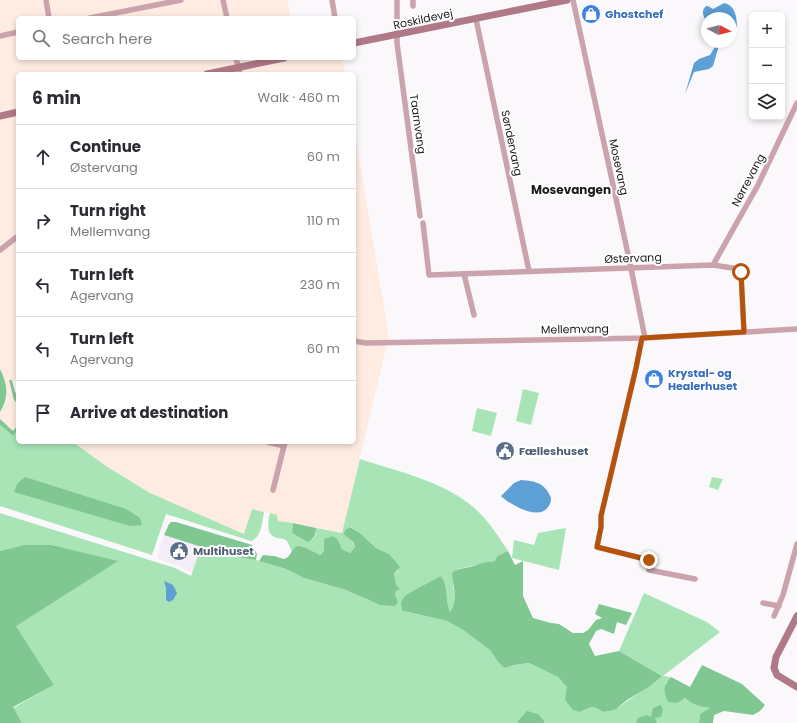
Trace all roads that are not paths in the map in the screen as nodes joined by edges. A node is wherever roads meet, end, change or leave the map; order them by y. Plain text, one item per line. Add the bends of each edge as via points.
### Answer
1 (46, 0) edge
2 (181, 0) edge
3 (223, 0) edge
4 (332, 0) edge
5 (397, 0) edge
6 (567, 0) edge
7 (573, 0) edge
8 (49, 16) edge
9 (100, 16) edge
10 (227, 16) edge
11 (335, 16) edge
12 (476, 19) junction
13 (16, 32) edge
14 (397, 35) junction
15 (0, 36) edge
16 (356, 44) edge
17 (236, 60) edge
18 (277, 60) edge
19 (239, 71) edge
20 (228, 72) edge
21 (797, 103) edge
22 (16, 112) edge
23 (0, 116) edge
24 (420, 216) dead end
25 (423, 223) dead end
26 (16, 238) edge
27 (0, 250) edge
28 (712, 265) junction
29 (631, 268) junction
30 (529, 271) junction
31 (464, 274) junction
32 (474, 314) dead end
33 (797, 330) edge
34 (744, 332) junction
35 (643, 338) junction
36 (356, 341) edge
37 (285, 444) edge
38 (273, 490) dead end
39 (797, 544) edge
40 (695, 579) dead end
41 (763, 603) dead end
42 (779, 606) junction
43 (774, 616) dead end
44 (797, 616) edge
45 (797, 687) edge

1 - 8 street
2 - 9 street
3 - 10 street
4 - 11 street
5 - 14 street, Taarnvang
6 - 12 street, Roskildevej
7 - 29 street, Mosevang
12 - 14 street, Roskildevej
12 - 30 street, Søndervang
13 - 15 street
14 - 16 street, Roskildevej
14 - 24 street, Taarnvang
17 - 19 street
18 - 19 street
19 - 20 street
21 - 28 street, Nørrevang via 758,185
22 - 23 street
25 - 31 street, Østervang via 429,275
26 - 27 street
28 - 29 street, Østervang
28 - 34 street, Østervang via 740,270
29 - 30 street, Østervang
29 - 35 street, Mosevang
30 - 31 street, Østervang
31 - 32 street
33 - 34 street, Mellemvang
34 - 35 street, Mellemvang
35 - 36 street, Mellemvang
35 - 40 street via 601,516 597,547 649,560 649,570
37 - 38 street
39 - 42 street
41 - 42 street
42 - 43 street
44 - 45 street via 775,660 774,668 777,674

